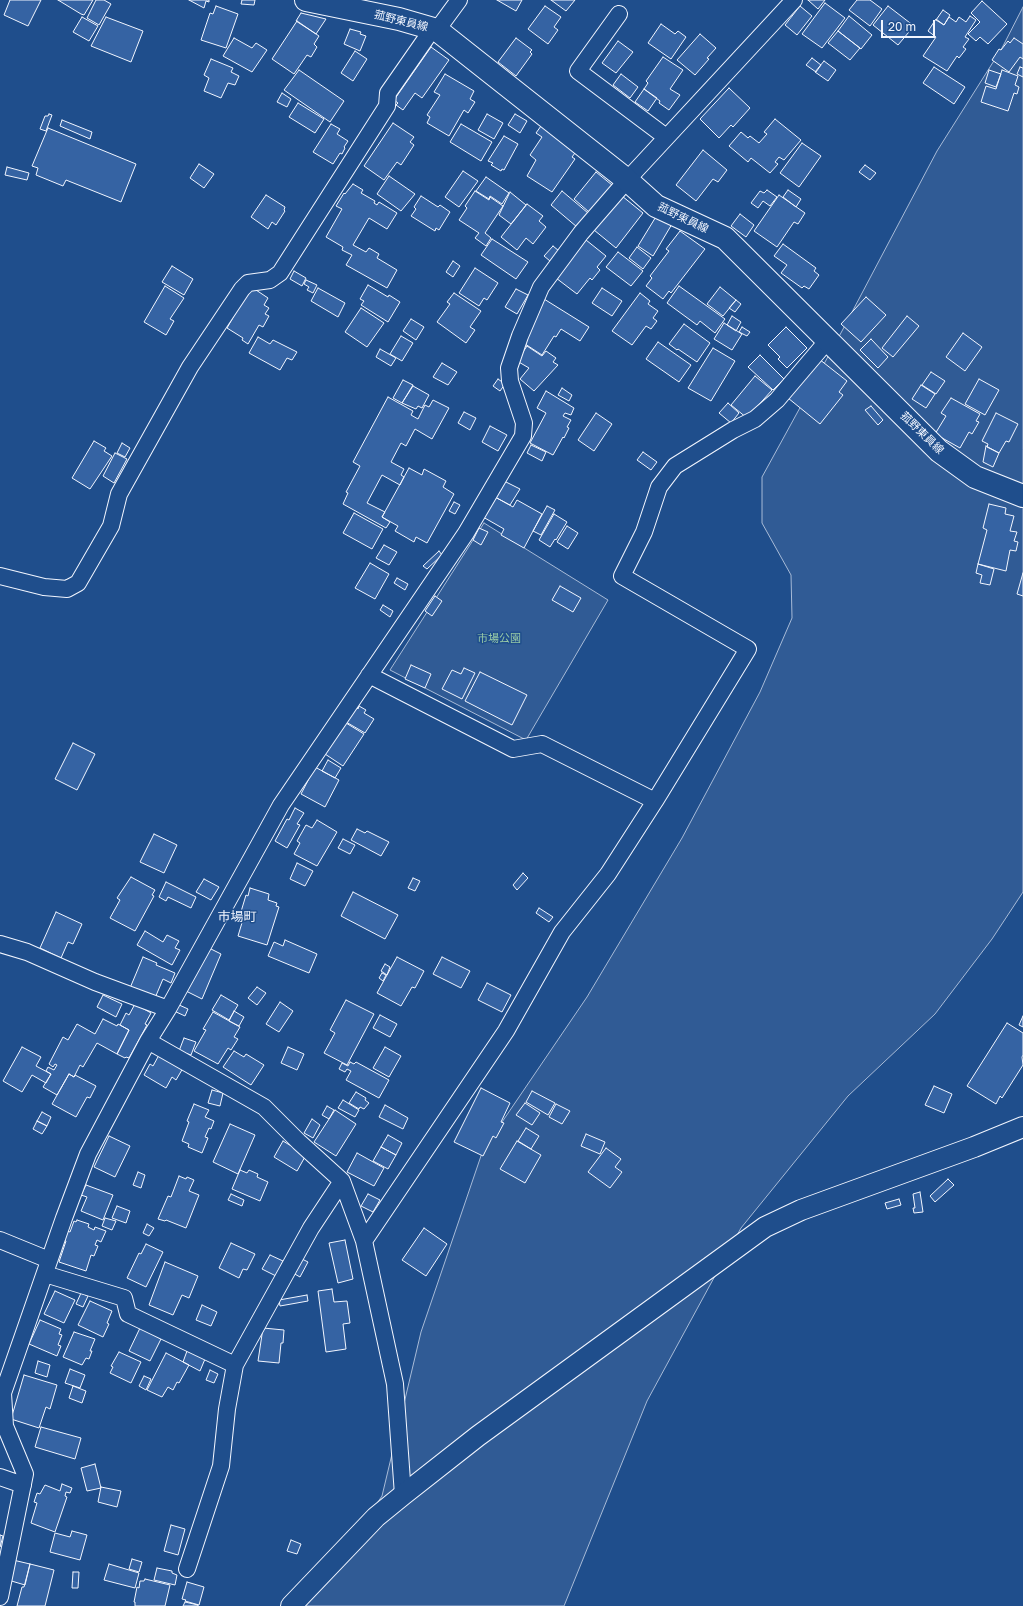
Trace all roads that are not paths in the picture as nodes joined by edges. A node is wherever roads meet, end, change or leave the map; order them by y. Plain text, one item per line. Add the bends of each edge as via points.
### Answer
1 (306, 0) edge
2 (459, 0) edge
3 (794, 0) edge
4 (619, 14) dead end
5 (433, 29) junction
6 (666, 137) junction
7 (627, 180) junction
8 (828, 340) junction
9 (1023, 496) edge
10 (0, 576) edge
11 (369, 675) junction
12 (655, 801) junction
13 (0, 944) edge
14 (168, 1009) junction
15 (148, 1042) junction
16 (1023, 1127) edge
17 (342, 1180) junction
18 (0, 1240) edge
19 (364, 1241) junction
20 (48, 1267) junction
21 (235, 1365) junction
22 (2, 1432) edge
23 (0, 1477) edge
24 (23, 1485) junction
25 (403, 1495) junction
26 (188, 1569) dead end
27 (0, 1597) edge
28 (291, 1606) edge

1 - 5 main road, 菰野東員線 via 400,19
2 - 5 street
3 - 6 street
4 - 6 street via 578,71
5 - 7 main road, 菰野東員線
5 - 10 street via 388,93 387,106 280,273 270,280 248,283 242,289 190,367 119,494 111,526 78,583 68,589 44,587
6 - 7 street
7 - 8 main road, 菰野東員線 via 656,206 725,238
7 - 11 street via 581,234 541,287 509,368 510,381 524,423 523,436 466,533
8 - 9 main road, 菰野東員線 via 939,451 975,477
8 - 12 street via 777,400 755,419 676,466 659,487 644,532 622,576 748,649
11 - 12 street via 514,749 542,744
11 - 14 street via 281,805
12 - 19 street via 608,874 562,932 501,1038
13 - 14 street via 27,952 95,982
14 - 15 street
15 - 17 street via 264,1107
15 - 20 street via 88,1154
16 - 25 street via 801,1210 766,1227 478,1436
17 - 19 street
17 - 21 street
18 - 20 street
19 - 25 street via 395,1384
20 - 21 street via 124,1298 128,1314
20 - 22 street via 3,1393
21 - 26 street via 221,1466
22 - 24 street via 25,1474
23 - 24 street
24 - 27 street
25 - 28 street via 376,1517

